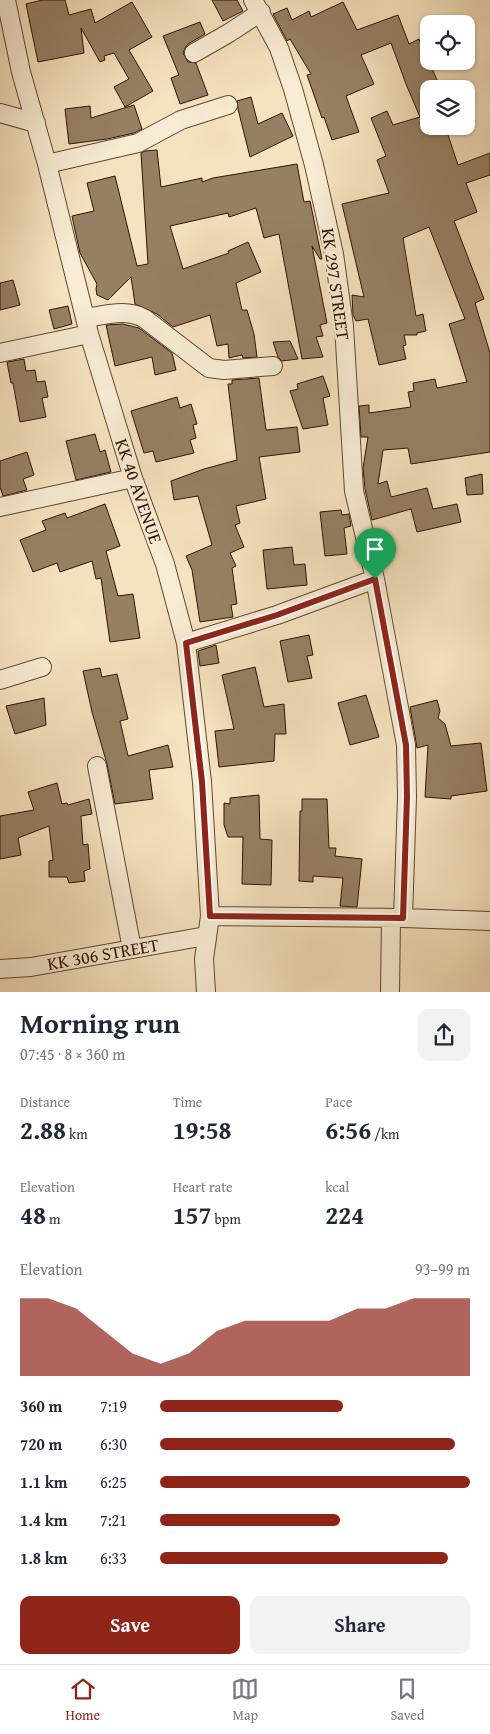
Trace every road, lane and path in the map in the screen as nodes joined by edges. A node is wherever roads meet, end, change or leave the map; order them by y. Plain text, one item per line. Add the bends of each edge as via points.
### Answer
1 (6, 0) edge
2 (257, 6) edge
3 (194, 53) dead end
4 (228, 105) dead end
5 (0, 112) edge
6 (36, 123) junction
7 (47, 164) junction
8 (87, 326) junction
9 (0, 353) edge
10 (273, 366) dead end
11 (133, 478) junction
12 (0, 507) edge
13 (375, 579) junction
14 (186, 643) junction
15 (42, 667) dead end
16 (0, 680) edge
17 (97, 766) dead end
18 (210, 916) junction
19 (397, 918) junction
20 (490, 921) edge
21 (206, 936) junction
22 (132, 949) junction
23 (0, 969) edge
24 (206, 992) edge
25 (390, 992) edge

1 - 6 street, KK 40 AVENUE
2 - 3 street via 229,33
2 - 13 street, KK 297 STREET via 279,48 293,89 334,254 344,326 354,491
4 - 7 street via 181,120 138,143
5 - 6 street
6 - 7 street, KK 40 AVENUE
7 - 8 street, KK 40 AVENUE
8 - 9 street
8 - 10 street via 124,312 136,314 209,368
8 - 11 street, KK 40 AVENUE
11 - 12 street
11 - 14 street, KK 40 AVENUE via 165,564
13 - 14 street via 277,615
13 - 19 street, KK 297 STREET via 406,745 407,797
14 - 18 street, KK 40 AVENUE via 202,782
15 - 16 street
17 - 22 street
18 - 19 street
18 - 21 street, KK 40 AVENUE
19 - 20 street
19 - 25 street, KK 297 STREET
21 - 22 street, KK 306 STREET
21 - 24 street, KK 40 AVENUE
22 - 23 street, KK 306 STREET via 32,967

